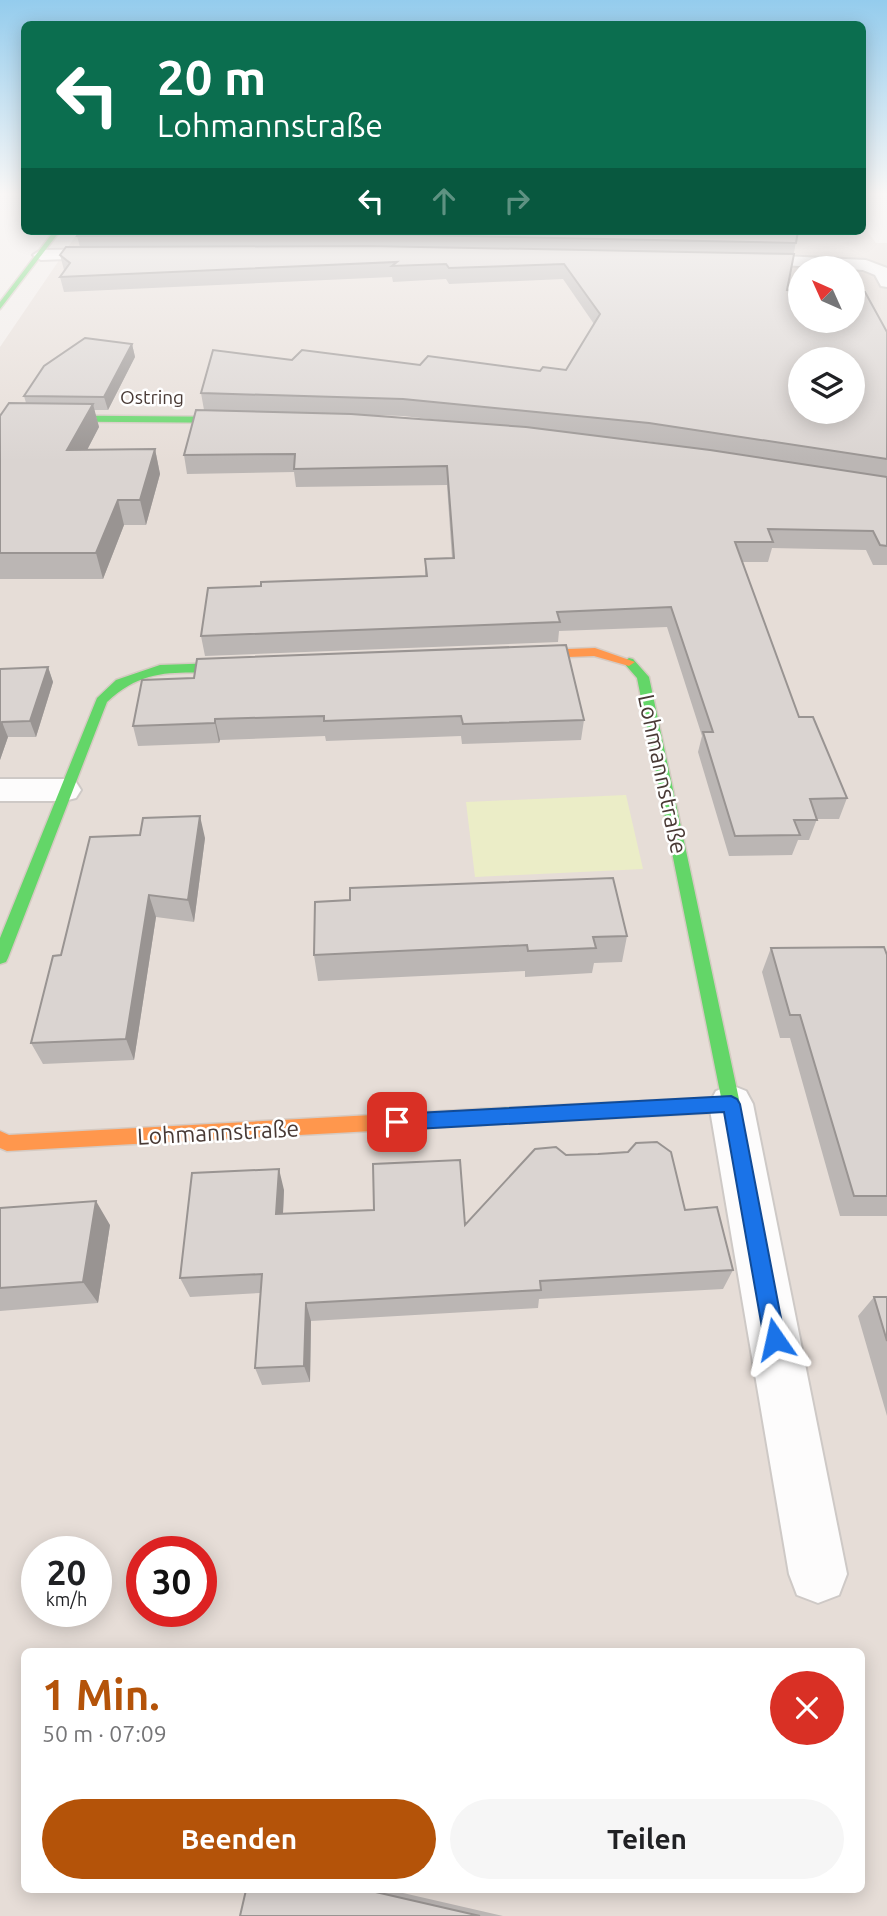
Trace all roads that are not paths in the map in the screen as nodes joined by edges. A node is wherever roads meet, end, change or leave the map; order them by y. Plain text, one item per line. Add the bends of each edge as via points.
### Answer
1 (18, 283) edge
2 (0, 307) edge
3 (0, 418) edge
4 (257, 420) edge
5 (500, 656) edge
6 (269, 665) edge
7 (0, 790) edge
8 (64, 790) junction
9 (0, 958) edge
10 (731, 1104) junction
11 (0, 1139) edge
12 (818, 1574) dead end

1 - 2 street
3 - 4 street, Ostring
5 - 10 street, Lohmannstraße via 595,652 626,659 643,677
6 - 8 street via 160,669 120,682 101,701
7 - 8 street
8 - 9 street
10 - 11 street, Lohmannstraße via 7,1143
10 - 12 street, Lohmannstraße

